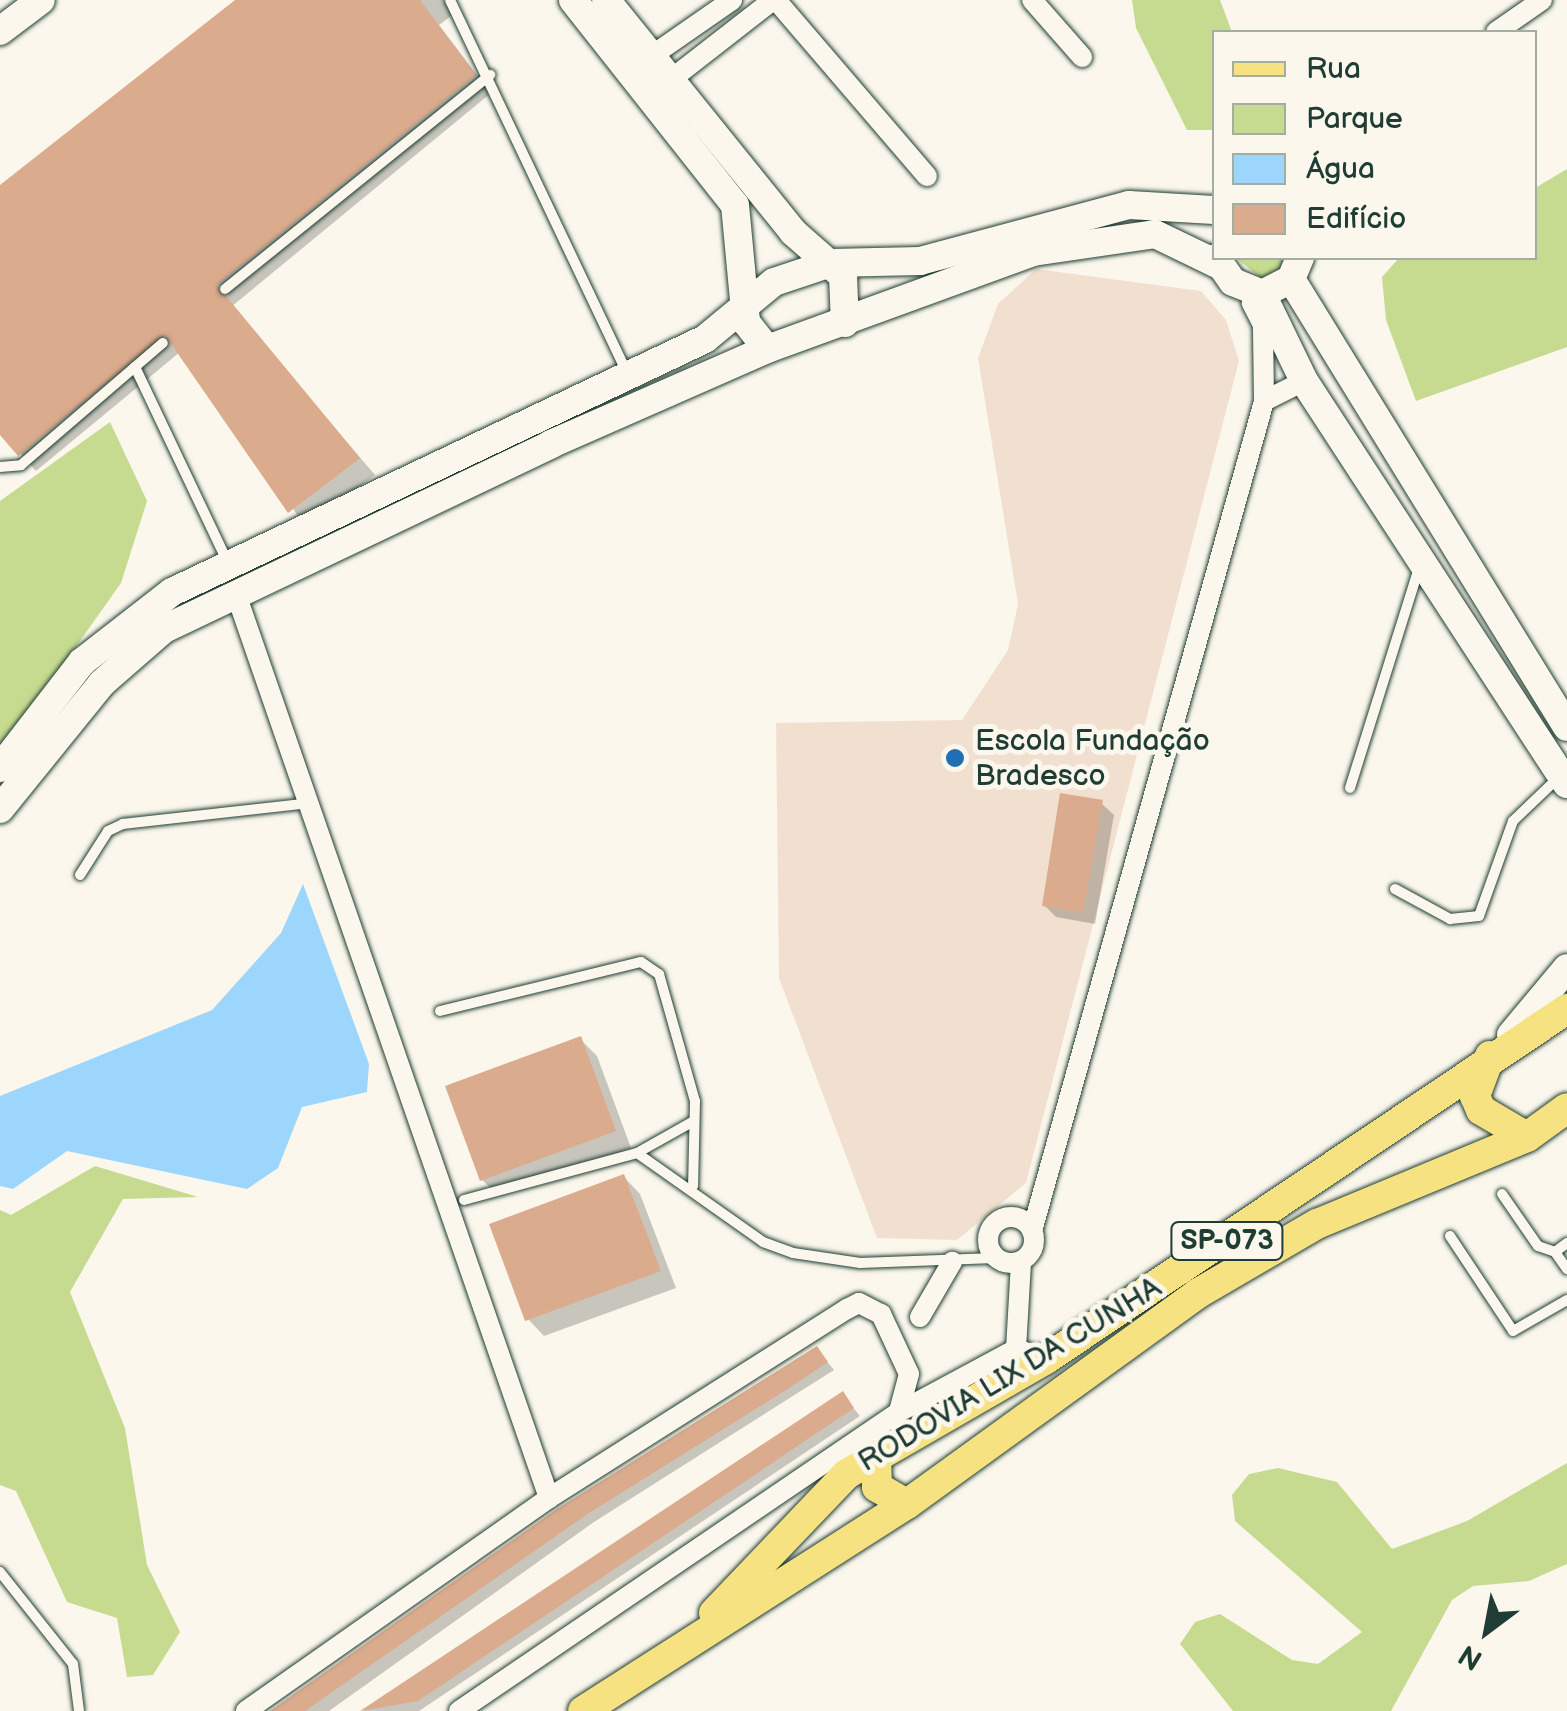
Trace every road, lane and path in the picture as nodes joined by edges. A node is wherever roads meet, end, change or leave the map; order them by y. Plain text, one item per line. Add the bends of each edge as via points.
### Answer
1 (41, 0) edge
2 (450, 0) edge
3 (573, 0) edge
4 (606, 0) edge
5 (732, 0) edge
6 (774, 0) edge
7 (1032, 0) edge
8 (1542, 0) edge
9 (1499, 30) edge
10 (0, 32) edge
11 (650, 57) junction
12 (1082, 57) dead end
13 (490, 76) junction
14 (669, 81) junction
15 (927, 176) dead end
16 (1212, 210) edge
17 (1212, 258) edge
18 (1218, 261) edge
19 (831, 263) junction
20 (1295, 268) edge
21 (225, 289) dead end
22 (1252, 292) junction
23 (744, 308) junction
24 (845, 323) junction
25 (163, 343) dead end
26 (766, 349) junction
27 (136, 367) junction
28 (629, 376) junction
29 (1304, 381) junction
30 (1264, 401) junction
31 (0, 467) edge
32 (1422, 559) junction
33 (228, 561) junction
34 (236, 594) junction
35 (1567, 726) edge
36 (0, 768) edge
37 (1565, 779) edge
38 (1350, 788) dead end
39 (316, 803) junction
40 (0, 810) edge
41 (80, 875) dead end
42 (1395, 888) dead end
43 (1567, 968) edge
44 (1567, 1009) edge
45 (440, 1011) dead end
46 (1492, 1053) junction
47 (1567, 1108) edge
48 (694, 1122) junction
49 (1527, 1137) junction
50 (637, 1153) junction
51 (693, 1186) junction
52 (1502, 1194) dead end
53 (464, 1200) dead end
54 (1032, 1231) junction
55 (1450, 1236) dead end
56 (1567, 1244) edge
57 (1555, 1252) junction
58 (995, 1258) junction
59 (1021, 1261) junction
60 (952, 1262) junction
61 (1567, 1269) edge
62 (1567, 1300) edge
63 (920, 1318) dead end
64 (1016, 1349) junction
65 (1046, 1359) junction
66 (977, 1371) junction
67 (967, 1404) junction
68 (899, 1412) junction
69 (876, 1457) junction
70 (549, 1498) junction
71 (907, 1504) junction
72 (0, 1572) edge
73 (684, 1644) junction
74 (79, 1711) edge
75 (246, 1711) edge
76 (458, 1711) edge
77 (583, 1711) edge

1 - 10 main road
2 - 13 lane
3 - 23 main road via 734,205
4 - 11 main road
5 - 11 street
6 - 14 street
6 - 15 street
7 - 12 street
8 - 9 street
11 - 14 main road
13 - 21 lane
13 - 28 lane
14 - 19 main road via 793,232
16 - 19 main road via 1128,205 920,260
17 - 24 main road via 1155,234 1076,243 996,263
18 - 22 main road
19 - 23 main road via 774,282
19 - 24 main road via 850,293
20 - 22 main road
20 - 35 main road
22 - 29 main road
22 - 30 street via 1263,324
23 - 26 main road
23 - 28 main road
24 - 26 main road
25 - 27 lane
26 - 34 main road
27 - 31 lane via 21,465
27 - 33 lane
28 - 33 main road
29 - 30 street
29 - 32 main road
30 - 54 street
32 - 37 main road
32 - 38 lane
33 - 36 main road via 110,634
34 - 39 street
34 - 40 main road via 132,654
37 - 42 lane via 1513,822 1479,916 1450,919
39 - 41 lane via 123,824 108,831
39 - 70 street
43 - 46 main road
44 - 46 main road, RODOVIA LIX DA CUNHA / SP-073
45 - 48 lane via 642,962 659,974
46 - 49 main road via 1475,1096 1481,1110
46 - 65 main road, RODOVIA LIX DA CUNHA / SP-073 via 1305,1190
47 - 49 main road, RODOVIA LIX DA CUNHA / SP-073
48 - 50 lane
48 - 51 lane
49 - 71 main road, RODOVIA LIX DA CUNHA / SP-073 via 1290,1238
50 - 51 lane
50 - 53 lane
51 - 60 lane via 763,1242 793,1252
52 - 57 lane via 1538,1246
54 - 58 street via 1022,1219 996,1221 987,1242
54 - 59 street
55 - 62 lane via 1513,1331
56 - 57 lane
57 - 61 lane
58 - 59 street
58 - 60 lane
59 - 64 street
60 - 63 street
64 - 65 street
64 - 66 street
65 - 67 main road, RODOVIA LIX DA CUNHA / SP-073
66 - 67 street
66 - 68 street
67 - 69 main road, RODOVIA LIX DA CUNHA / SP-073
68 - 70 street via 907,1366 881,1314 860,1303
68 - 76 street
69 - 71 main road via 877,1487
69 - 73 main road, RODOVIA LIX DA CUNHA / SP-073 via 847,1474
70 - 75 street
71 - 73 main road, RODOVIA LIX DA CUNHA / SP-073
72 - 74 lane via 73,1664
73 - 77 main road, RODOVIA LIX DA CUNHA / SP-073

